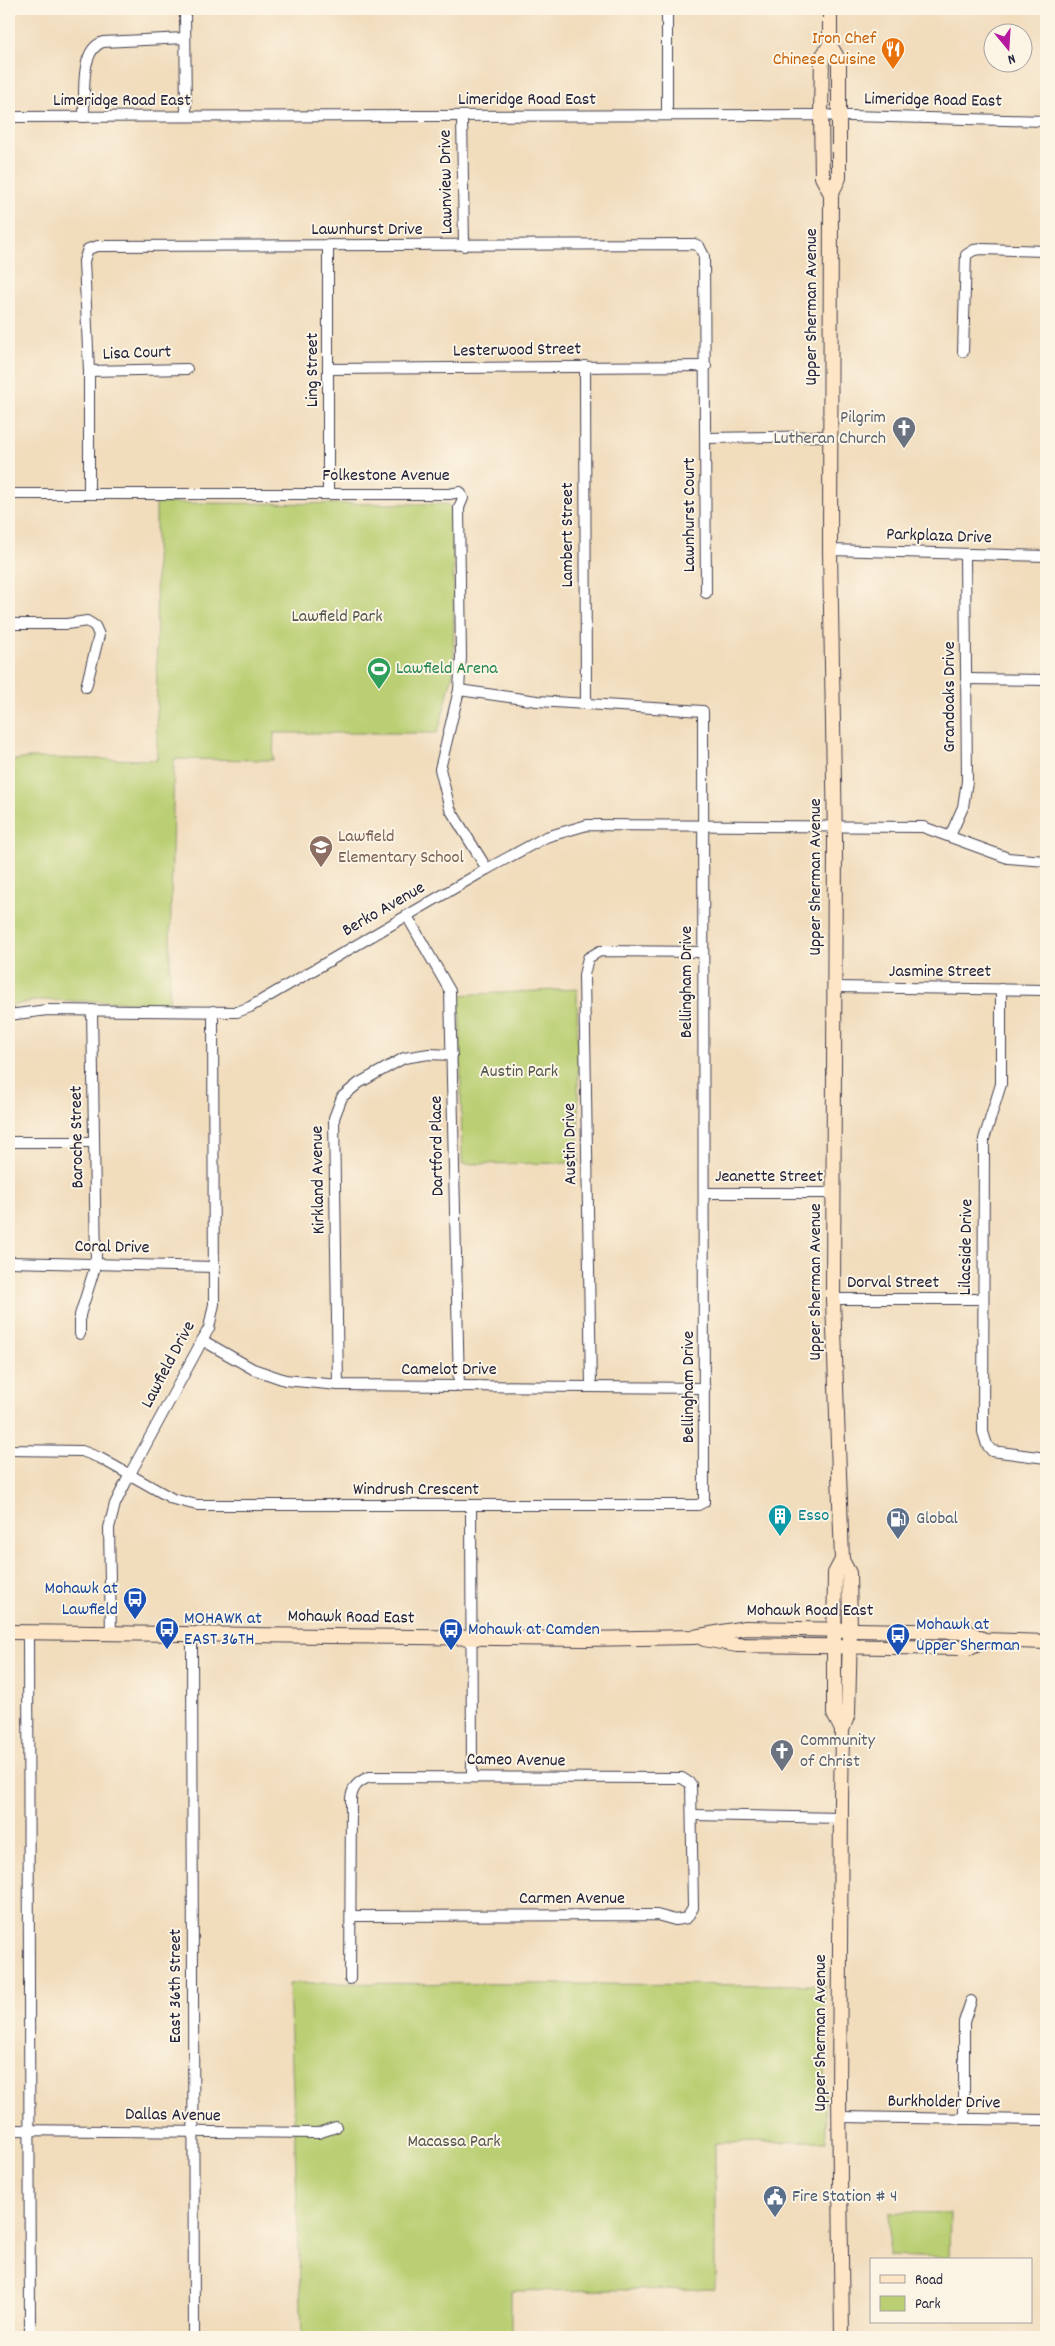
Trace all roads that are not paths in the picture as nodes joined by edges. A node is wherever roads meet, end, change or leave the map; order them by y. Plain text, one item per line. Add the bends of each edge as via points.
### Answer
1 (185, 9) edge
2 (667, 9) edge
3 (830, 9) edge
4 (185, 38) junction
5 (830, 45) junction
6 (667, 115) junction
7 (821, 115) junction
8 (839, 115) junction
9 (186, 116) junction
10 (9, 117) edge
11 (84, 117) junction
12 (462, 117) junction
13 (1046, 121) edge
14 (831, 194) junction
15 (328, 246) junction
16 (464, 246) junction
17 (1046, 250) edge
18 (963, 352) dead end
19 (585, 366) junction
20 (706, 366) junction
21 (187, 369) dead end
22 (330, 369) junction
23 (89, 371) junction
24 (831, 436) junction
25 (706, 438) junction
26 (328, 493) junction
27 (9, 494) edge
28 (90, 494) junction
29 (830, 550) junction
30 (965, 554) junction
31 (1046, 556) edge
32 (706, 593) dead end
33 (9, 624) edge
34 (966, 679) junction
35 (1046, 680) edge
36 (86, 687) dead end
37 (458, 690) junction
38 (586, 704) junction
39 (702, 824) junction
40 (835, 827) junction
41 (950, 836) junction
42 (1046, 861) edge
43 (487, 869) junction
44 (407, 916) junction
45 (703, 952) junction
46 (834, 987) junction
47 (1000, 989) junction
48 (1046, 990) edge
49 (92, 1010) junction
50 (213, 1011) junction
51 (9, 1015) edge
52 (452, 1055) junction
53 (9, 1142) edge
54 (94, 1142) junction
55 (704, 1193) junction
56 (834, 1193) junction
57 (9, 1262) edge
58 (96, 1264) junction
59 (215, 1266) junction
60 (833, 1299) junction
61 (982, 1299) junction
62 (80, 1334) dead end
63 (202, 1340) junction
64 (338, 1386) junction
65 (591, 1386) junction
66 (459, 1387) junction
67 (705, 1388) junction
68 (9, 1450) edge
69 (1046, 1458) edge
70 (130, 1474) junction
71 (706, 1498) joint
72 (471, 1506) junction
73 (842, 1560) junction
74 (834, 1629) junction
75 (850, 1630) junction
76 (9, 1632) edge
77 (28, 1632) junction
78 (111, 1634) junction
79 (192, 1635) junction
80 (694, 1637) junction
81 (472, 1638) junction
82 (984, 1640) junction
83 (1046, 1642) edge
84 (834, 1646) junction
85 (849, 1647) junction
86 (842, 1730) junction
87 (472, 1777) junction
88 (692, 1815) junction
89 (841, 1818) junction
90 (351, 1916) junction
91 (350, 1979) dead end
92 (971, 2001) dead end
93 (840, 2118) junction
94 (964, 2119) junction
95 (1046, 2120) edge
96 (336, 2127) dead end
97 (9, 2130) edge
98 (29, 2131) junction
99 (192, 2133) junction
100 (30, 2337) edge
101 (194, 2337) edge
102 (842, 2337) edge

1 - 4 street
2 - 6 street
3 - 5 main road, Upper Sherman Avenue
4 - 9 street
4 - 11 street via 103,42 94,47 86,61
5 - 7 main road, Upper Sherman Avenue via 822,57
5 - 8 main road, Upper Sherman Avenue via 839,61
6 - 7 street, Limeridge Road East
6 - 12 street, Limeridge Road East
7 - 8 street, Limeridge Road East
7 - 14 main road, Upper Sherman Avenue via 822,177
8 - 13 street, Limeridge Road East
8 - 14 main road, Upper Sherman Avenue via 839,178
9 - 11 street, Limeridge Road East
9 - 12 street, Limeridge Road East
10 - 11 street, Limeridge Road East
12 - 16 street, Lawnview Drive
14 - 24 main road, Upper Sherman Avenue
15 - 16 street, Lawnhurst Drive
15 - 22 street, Ling Street
15 - 23 street, Lawnhurst Drive via 98,246 88,249 84,261
16 - 20 street, Lawnhurst Drive via 699,246 704,256
17 - 18 street via 982,249 966,255
19 - 20 street, Lesterwood Street
19 - 22 street, Lesterwood Street
19 - 38 street, Lambert Street
20 - 25 street, Lawnhurst Drive
21 - 23 street, Lisa Court
22 - 26 street, Ling Street
23 - 28 street, Lawnhurst Drive
24 - 25 street
24 - 29 main road, Upper Sherman Avenue
25 - 32 street, Lawnhurst Court
26 - 28 street, Folkestone Avenue
26 - 37 street, Folkestone Avenue via 460,492 463,498 459,508 461,657
27 - 28 street, Folkestone Avenue
29 - 30 street, Parkplaza Drive
29 - 40 main road, Upper Sherman Avenue
30 - 31 street, Parkplaza Drive
30 - 34 street, Grandoaks Drive
33 - 36 street via 87,621 95,626 99,635
34 - 35 street
34 - 41 street, Grandoaks Drive via 967,781 963,807
37 - 38 street, Bellingham Drive via 537,702
37 - 43 street, Folkestone Avenue via 440,769 450,809
38 - 39 street, Bellingham Drive via 703,711
39 - 40 street, Berko Avenue
39 - 43 street, Berko Avenue via 587,825 546,838
39 - 45 street, Bellingham Drive
40 - 41 street, Berko Avenue via 923,827
40 - 46 main road, Upper Sherman Avenue
41 - 42 street, Berko Avenue via 1008,858
43 - 44 street, Berko Avenue
44 - 50 street, Berko Avenue via 250,1007 236,1012
44 - 52 street, Dartford Place via 450,992
45 - 55 street, Bellingham Drive
45 - 65 street, Austin Drive via 600,951 588,958 584,975
46 - 47 street, Jasmine Street
46 - 56 main road, Upper Sherman Avenue
47 - 48 street, Jasmine Street
47 - 61 street, Lilacside Drive via 1001,1084 984,1139
49 - 50 street, Berko Avenue
49 - 51 street, Berko Avenue via 40,1010
49 - 54 street, Baroche Street
50 - 59 street, Lawfield Drive
52 - 64 street, Kirkland Avenue via 404,1058 359,1083 342,1097 334,1118
52 - 66 street, Dartford Place
53 - 54 street
54 - 58 street, Baroche Street
55 - 56 street, Jeanette Street
55 - 67 street, Bellingham Drive
56 - 60 main road, Upper Sherman Avenue
57 - 58 street, Coral Drive
58 - 59 street, Coral Drive
58 - 62 street, Baroche Street via 80,1316
59 - 63 street, Lawfield Drive via 214,1304 209,1328
60 - 61 street, Dorval Street
60 - 73 main road, Upper Sherman Avenue
61 - 69 street, Lilacside Drive via 983,1432 987,1446 999,1453
63 - 64 street, Camelot Drive via 253,1369 285,1380
63 - 70 street, Lawfield Drive
64 - 66 street, Camelot Drive
65 - 66 street, Camelot Drive
65 - 67 street, Camelot Drive
67 - 71 street, Bellingham Drive
68 - 70 street, Windrush Crescent via 82,1451
70 - 72 street, Windrush Crescent via 173,1499 197,1505
70 - 78 street, Lawfield Drive via 109,1528
71 - 72 street, Windrush Crescent via 698,1505
72 - 81 street
73 - 74 main road, Upper Sherman Avenue via 835,1573
73 - 75 main road, Upper Sherman Avenue via 849,1573
74 - 75 main road, Mohawk Road East
74 - 80 main road, Mohawk Road East via 745,1628
74 - 84 main road, Upper Sherman Avenue
75 - 82 main road, Mohawk Road East via 968,1632
75 - 85 main road, Upper Sherman Avenue
76 - 77 main road, Mohawk Road East
77 - 78 main road, Mohawk Road East
77 - 98 street
78 - 79 main road, Mohawk Road East
79 - 81 main road, Mohawk Road East
79 - 99 street, East 36th Street
80 - 81 main road, Mohawk Road East
80 - 84 main road, Mohawk Road East via 737,1644
81 - 87 street
82 - 83 main road, Mohawk Road East
82 - 85 main road, Mohawk Road East via 968,1648
84 - 85 main road, Mohawk Road East
84 - 86 main road, Upper Sherman Avenue via 834,1714
85 - 86 main road, Upper Sherman Avenue via 848,1714
86 - 89 main road, Upper Sherman Avenue
87 - 88 street, Cameo Avenue via 682,1778 691,1784
87 - 90 street, Cameo Avenue via 369,1777 352,1788
88 - 89 street
88 - 90 street, Carmen Avenue via 693,1908 687,1918 675,1920 657,1914
89 - 93 main road, Upper Sherman Avenue
90 - 91 street, Cameo Avenue
92 - 94 street via 964,2022
93 - 94 street, Burkholder Drive
93 - 102 main road, Upper Sherman Avenue
94 - 95 street, Burkholder Drive
96 - 99 street, Dallas Avenue via 318,2133
97 - 98 street, Dallas Avenue
98 - 99 street, Dallas Avenue
98 - 100 street
99 - 101 street, East 36th Street

